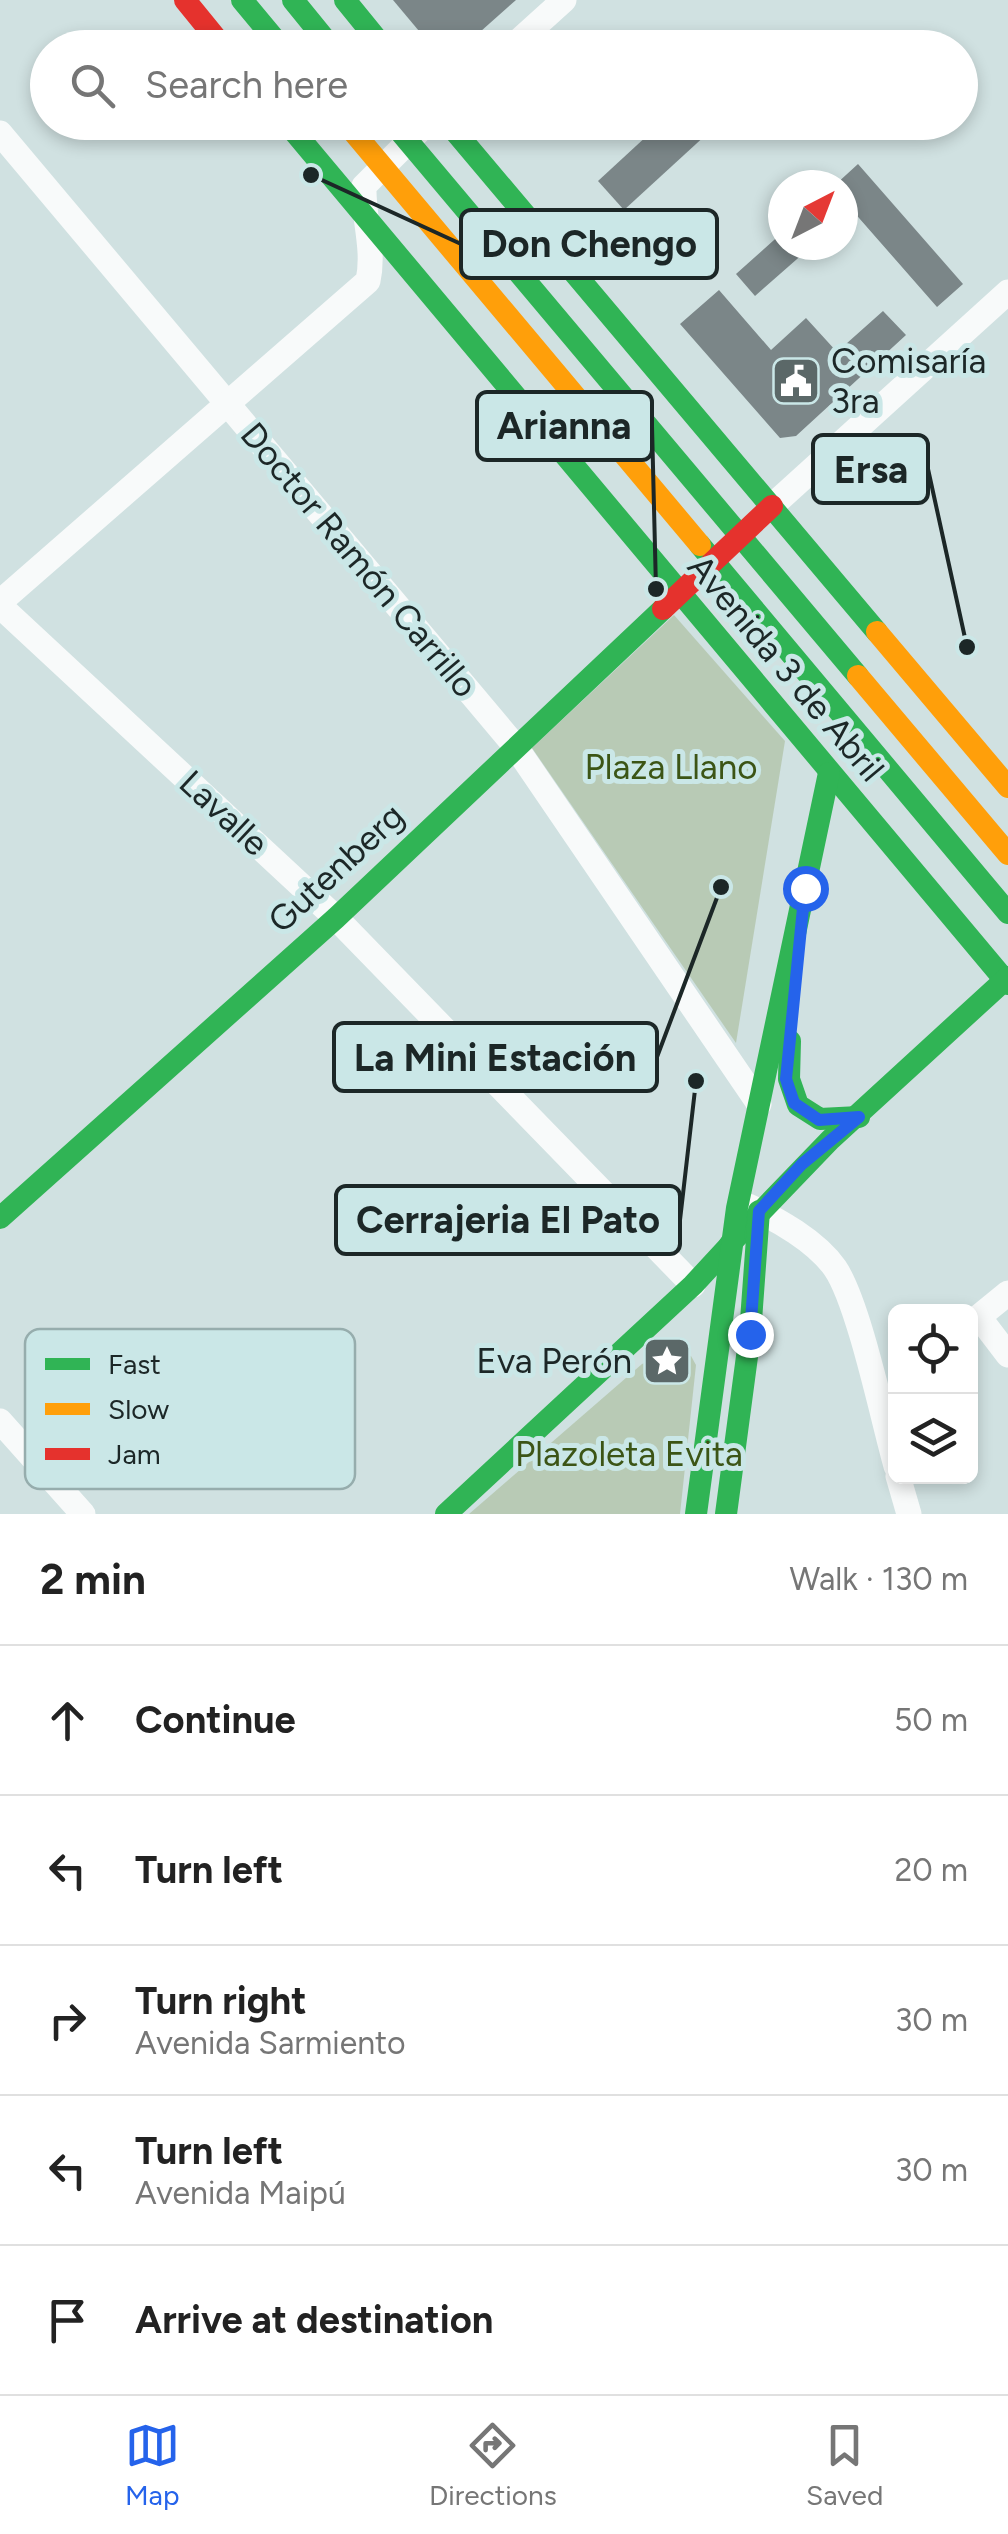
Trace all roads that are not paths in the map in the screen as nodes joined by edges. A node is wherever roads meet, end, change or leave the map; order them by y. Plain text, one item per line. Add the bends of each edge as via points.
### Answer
1 (184, 0) edge
2 (240, 0) edge
3 (293, 0) edge
4 (345, 0) edge
5 (564, 0) edge
6 (209, 30) edge
7 (267, 30) edge
8 (317, 30) edge
9 (369, 30) edge
10 (531, 30) edge
11 (0, 133) edge
12 (301, 140) edge
13 (360, 140) edge
14 (396, 140) edge
15 (407, 140) edge
16 (462, 140) edge
17 (382, 166) junction
18 (364, 216) junction
19 (1008, 292) edge
20 (225, 402) junction
21 (772, 506) junction
22 (740, 536) junction
23 (713, 562) junction
24 (677, 593) junction
25 (0, 604) edge
26 (515, 746) junction
27 (829, 772) junction
28 (1008, 787) edge
29 (1008, 854) edge
30 (805, 888) junction
31 (1008, 913) edge
32 (336, 918) junction
33 (1007, 980) edge
34 (760, 1104) junction
35 (859, 1117) junction
36 (749, 1206) junction
37 (0, 1218) edge
38 (730, 1244) junction
39 (693, 1285) junction
40 (1008, 1294) edge
41 (978, 1318) edge
42 (978, 1325) edge
43 (1008, 1355) edge
44 (886, 1394) edge
45 (0, 1421) edge
46 (25, 1449) edge
47 (900, 1484) edge
48 (61, 1489) edge
49 (83, 1514) edge
50 (446, 1514) edge
51 (696, 1514) edge
52 (726, 1514) edge
53 (909, 1514) edge

1 - 6 main road
2 - 7 main road
3 - 8 main road
4 - 9 main road
5 - 10 street
11 - 20 street, Doctor Ramón Carrillo
12 - 18 main road, Avenida 3 de Abril
13 - 17 main road, Avenida 3 de Abril
14 - 17 street
15 - 22 main road, Avenida 3 de Abril
16 - 21 main road
17 - 18 street via 364,186
17 - 23 main road, Avenida 3 de Abril
18 - 20 street via 373,254 368,281
18 - 24 main road, Avenida 3 de Abril
19 - 21 street
20 - 25 street
20 - 26 street, Doctor Ramón Carrillo
21 - 22 main road, Gutenberg
21 - 28 main road
22 - 23 main road, Gutenberg
22 - 29 main road, Avenida 3 de Abril
23 - 24 main road, Gutenberg
23 - 31 main road, Avenida 3 de Abril
24 - 26 main road, Gutenberg
24 - 27 main road, Avenida 3 de Abril
25 - 32 street, Lavalle
26 - 32 main road, Gutenberg
26 - 34 street, Doctor Ramón Carrillo
27 - 30 main road
27 - 33 main road, Avenida 3 de Abril
30 - 34 main road
30 - 35 main road via 789,1095 819,1120
32 - 37 main road, Gutenberg
32 - 39 street, Lavalle
33 - 35 main road
34 - 36 main road
35 - 36 main road
36 - 38 main road
36 - 44 street via 835,1268
36 - 52 main road via 750,1334
38 - 39 main road
38 - 51 main road
39 - 50 main road
40 - 41 street
42 - 43 street
45 - 46 street
47 - 53 street
48 - 49 street

